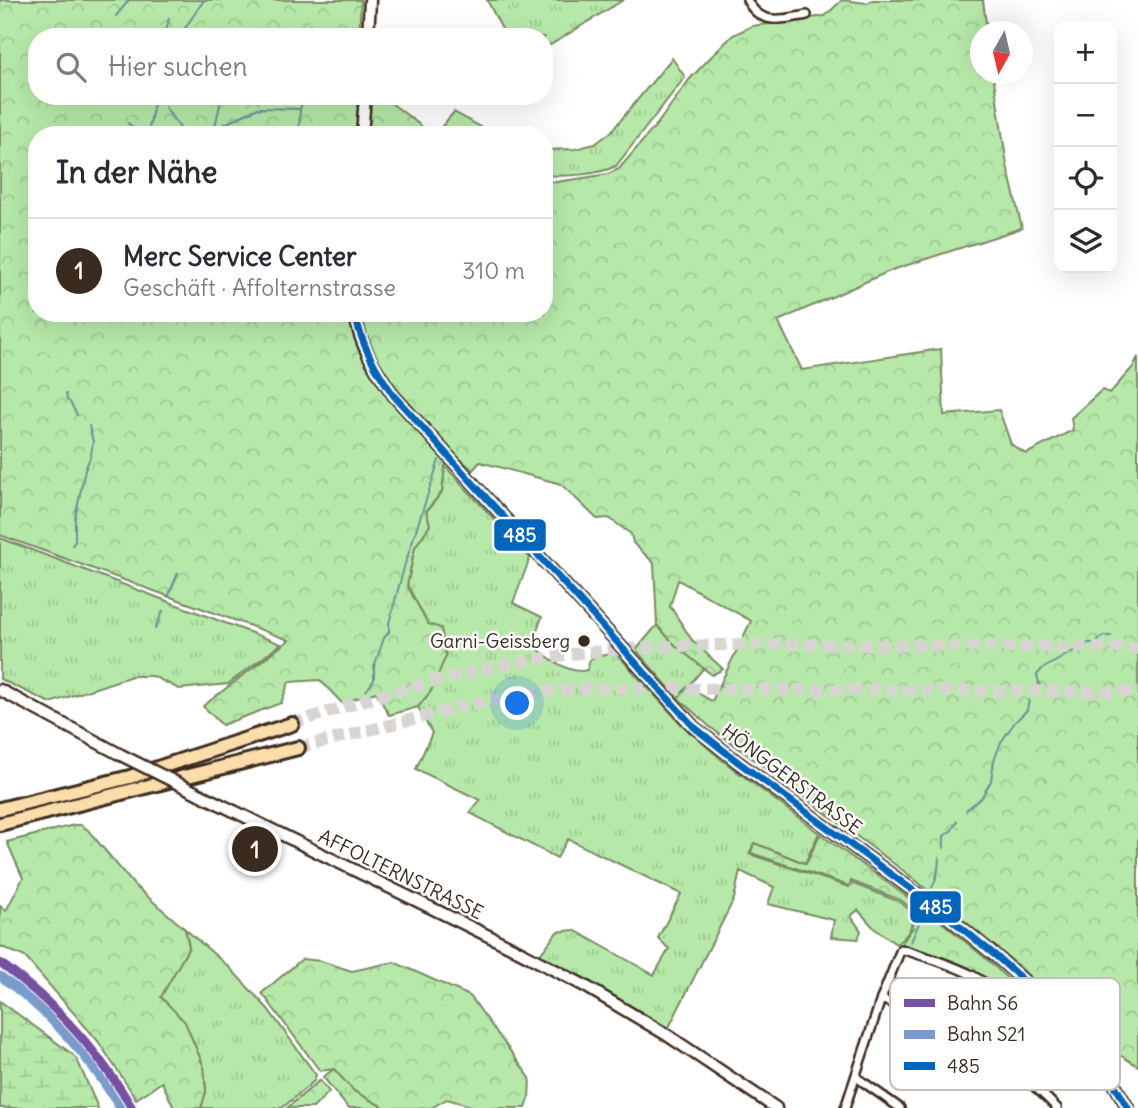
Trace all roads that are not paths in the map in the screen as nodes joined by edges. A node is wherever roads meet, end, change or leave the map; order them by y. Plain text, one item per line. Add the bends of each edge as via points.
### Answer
1 (370, 0) edge
2 (747, 0) edge
3 (807, 15) dead end
4 (369, 28) edge
5 (364, 105) edge
6 (363, 126) edge
7 (357, 322) edge
8 (0, 690) edge
9 (292, 724) tunnel mouth
10 (298, 748) tunnel mouth
11 (52, 796) junction
12 (0, 803) edge
13 (0, 809) edge
14 (0, 824) edge
15 (976, 978) edge
16 (1020, 978) edge
17 (881, 999) junction
18 (890, 1003) edge
19 (856, 1077) junction
20 (1037, 1090) edge
21 (1118, 1090) edge
22 (776, 1108) edge
23 (845, 1108) edge
24 (900, 1108) edge
25 (1057, 1108) edge
26 (1128, 1108) edge

1 - 4 main road
2 - 3 street via 752,10 766,19
5 - 6 main road
7 - 16 main road, HÖNGGERSTRASSE via 377,371 394,396 695,727 941,911
8 - 22 main road, AFFOLTERNSTRASSE, bridge via 585,986
9 - 11 highway via 130,777
10 - 14 highway
11 - 12 highway
11 - 13 highway
15 - 17 street via 901,949
17 - 18 street
17 - 19 street
19 - 23 street
19 - 24 street
20 - 25 street
21 - 26 main road, HÖNGGERSTRASSE

